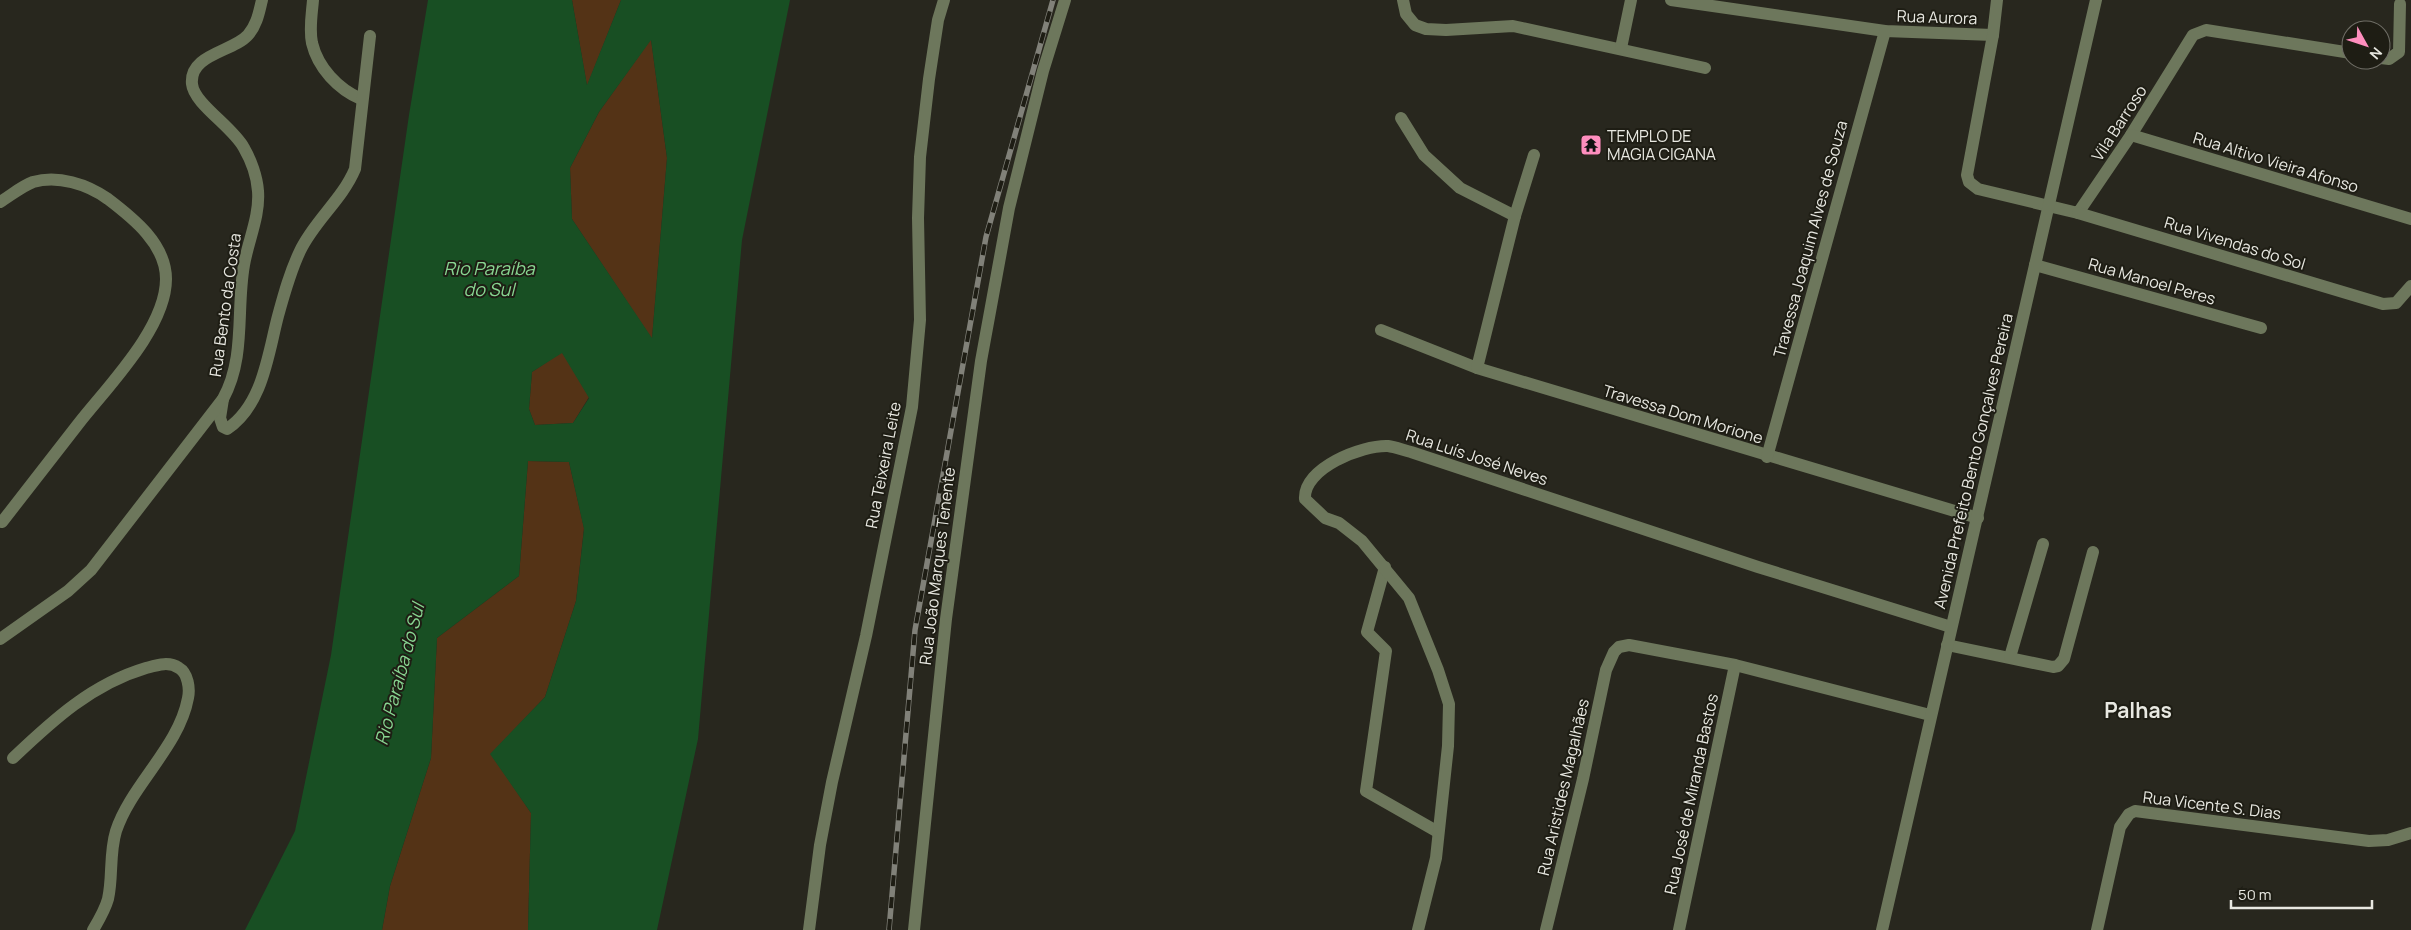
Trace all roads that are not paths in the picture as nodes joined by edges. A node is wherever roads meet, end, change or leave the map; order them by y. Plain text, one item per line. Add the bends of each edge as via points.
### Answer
1 (262, 0) edge
2 (313, 0) edge
3 (944, 0) edge
4 (1065, 0) edge
5 (1404, 0) edge
6 (1631, 0) edge
7 (1672, 0) edge
8 (1997, 0) edge
9 (2096, 0) edge
10 (2400, 4) dead end
11 (1885, 31) junction
12 (1993, 35) junction
13 (370, 36) dead end
14 (1621, 48) junction
15 (2341, 51) edge
16 (2391, 58) edge
17 (1705, 68) dead end
18 (361, 99) junction
19 (1401, 118) dead end
20 (2131, 136) junction
21 (1534, 155) dead end
22 (0, 202) edge
23 (2048, 206) junction
24 (2078, 214) junction
25 (1515, 216) junction
26 (2411, 219) edge
27 (2035, 265) junction
28 (2411, 286) edge
29 (2261, 328) dead end
30 (1381, 330) dead end
31 (1477, 368) junction
32 (223, 399) junction
33 (1767, 456) junction
34 (1978, 518) junction
35 (2, 522) dead end
36 (2043, 544) dead end
37 (2093, 552) dead end
38 (1385, 567) junction
39 (1952, 627) junction
40 (0, 639) edge
41 (1947, 645) junction
42 (2010, 657) junction
43 (1735, 665) junction
44 (1930, 715) junction
45 (13, 758) dead end
46 (1438, 832) junction
47 (2411, 833) edge
48 (93, 930) edge
49 (809, 930) edge
50 (914, 930) edge
51 (1418, 930) edge
52 (1546, 930) edge
53 (1678, 930) edge
54 (1882, 930) edge
55 (2097, 930) edge

1 - 32 street, Rua Bento da Costa via 248,36 207,57 193,74 192,84 199,100 235,133 245,148 258,190 257,210 241,285 237,359
2 - 18 street via 312,42 317,57 334,81
3 - 49 street, Rua Teixeira Leite via 938,20 920,157 920,320 912,407 866,636 832,782
4 - 50 street, Rua João Marques Tenente via 1043,71 1009,208 981,361 951,580
5 - 14 street via 1406,14 1415,25 1426,29 1513,26
6 - 14 street
7 - 11 street, Rua Aurora
8 - 12 street
9 - 23 street, Avenida Prefeito Bento Gonçalves Pereira
10 - 16 street via 2399,52
11 - 12 street, Rua Aurora
11 - 33 street, Travessa Joaquim Alves de Souza
12 - 23 street via 1967,175 1969,182 1978,189
13 - 18 street, Rua Bento da Costa
14 - 17 street
15 - 20 street, Vila Barroso via 2206,30 2193,35
18 - 32 street, Rua Bento da Costa via 355,169 348,184 301,249 259,387 246,411 227,428 220,422
19 - 25 street via 1424,155 1460,188
20 - 24 street, Vila Barroso
20 - 26 street, Rua Altivo Vieira Afonso
21 - 25 street
22 - 35 street via 32,182 65,179 100,193 132,217 150,237 162,257 166,278 163,302 151,328
23 - 24 street
23 - 27 street, Avenida Prefeito Bento Gonçalves Pereira
24 - 28 street, Rua Vivendas do Sol via 2383,304 2396,303
25 - 31 street
27 - 29 street, Rua Manoel Peres
27 - 34 street, Avenida Prefeito Bento Gonçalves Pereira
30 - 31 street, Travessa Dom Morione
31 - 33 street, Travessa Dom Morione
32 - 40 street, Rua Bento da Costa via 91,570 68,591
33 - 34 street, Travessa Dom Morione
34 - 39 street, Avenida Prefeito Bento Gonçalves Pereira
36 - 42 street
37 - 42 street via 2062,664 2053,667
38 - 39 street, Rua Luís José Neves via 1339,523 1325,518 1308,504 1305,494 1316,477 1343,455 1388,446
38 - 46 street, Rua Luís José Neves via 1409,598 1449,704 1448,746
38 - 46 street via 1367,632 1386,651 1366,791
39 - 41 street, Avenida Prefeito Bento Gonçalves Pereira
41 - 42 street
41 - 44 street, Avenida Prefeito Bento Gonçalves Pereira
43 - 44 street
43 - 52 street, Rua Aristides Magalhães via 1629,645 1614,652 1606,670
43 - 53 street, Rua José de Miranda Bastos
44 - 54 street, Avenida Prefeito Bento Gonçalves Pereira
45 - 48 street via 55,719 104,685 131,673 172,664 182,669 188,681 188,698 183,713 116,831 111,852 108,899
46 - 51 street, Rua Luís José Neves via 1436,858
47 - 55 street, Rua Vicente S. Dias via 2388,840 2369,841 2135,811 2120,827

